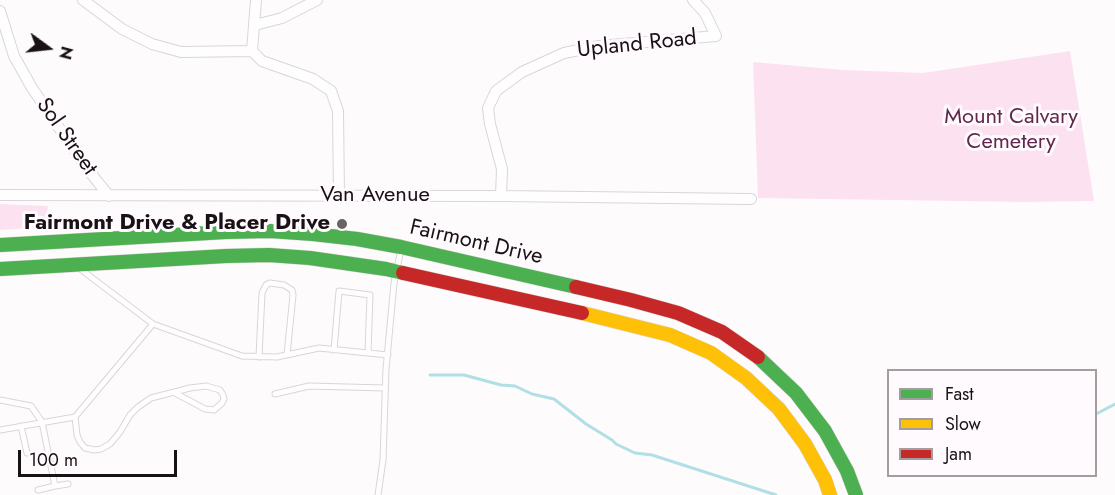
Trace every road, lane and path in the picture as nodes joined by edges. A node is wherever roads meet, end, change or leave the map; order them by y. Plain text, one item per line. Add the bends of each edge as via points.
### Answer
1 (83, 0) edge
2 (256, 0) edge
3 (317, 0) edge
4 (693, 0) edge
5 (0, 11) edge
6 (255, 25) junction
7 (252, 51) junction
8 (0, 195) edge
9 (109, 196) junction
10 (339, 196) junction
11 (501, 196) junction
12 (751, 199) dead end
13 (0, 245) edge
14 (401, 247) junction
15 (75, 265) junction
16 (0, 269) edge
17 (396, 271) junction
18 (153, 324) junction
19 (334, 350) junction
20 (368, 353) junction
21 (287, 355) junction
22 (388, 355) junction
23 (259, 357) junction
24 (386, 388) junction
25 (175, 393) junction
26 (275, 394) dead end
27 (0, 400) edge
28 (75, 417) junction
29 (42, 422) junction
30 (21, 426) junction
31 (0, 430) edge
32 (27, 453) dead end
33 (68, 484) dead end
34 (55, 486) junction
35 (38, 490) dead end
36 (378, 495) edge
37 (830, 495) edge
38 (856, 495) edge

1 - 7 street via 122,29 152,44 181,52
2 - 6 street
3 - 6 street via 282,18
4 - 11 street, Upland Road via 705,13 716,36 599,46 564,53 522,72 496,91 488,108 501,169
5 - 9 street, Sol Street via 14,56 32,88
6 - 7 street
7 - 10 street via 262,61 331,91 338,111
8 - 9 street, Van Avenue
9 - 10 street, Van Avenue
10 - 11 street, Van Avenue
11 - 12 street, Van Avenue
13 - 14 main road, Fairmont Drive via 270,231
14 - 17 lane
14 - 38 main road, Fairmont Drive via 631,300 678,313 722,332 761,359 796,393 825,431
15 - 16 main road, Fairmont Drive
15 - 17 main road, Fairmont Drive via 269,255
15 - 18 lane
17 - 22 lane
17 - 37 main road, Fairmont Drive via 625,323 670,335 711,353 779,409 805,444
18 - 23 lane via 242,356
18 - 28 lane
19 - 20 lane
19 - 20 lane via 339,291 370,295
19 - 21 lane via 319,348
20 - 22 lane
21 - 23 lane
21 - 23 lane via 292,290 270,283 262,293
22 - 24 lane
24 - 26 lane via 309,386
24 - 36 lane
25 - 25 lane via 206,386 220,390 224,399 214,410 205,409
25 - 28 lane via 151,398 138,407 110,444 101,449 90,450 82,445
27 - 29 lane via 31,406
28 - 29 lane
29 - 30 lane
29 - 34 lane
30 - 31 lane
30 - 32 lane
33 - 34 lane
34 - 35 lane

